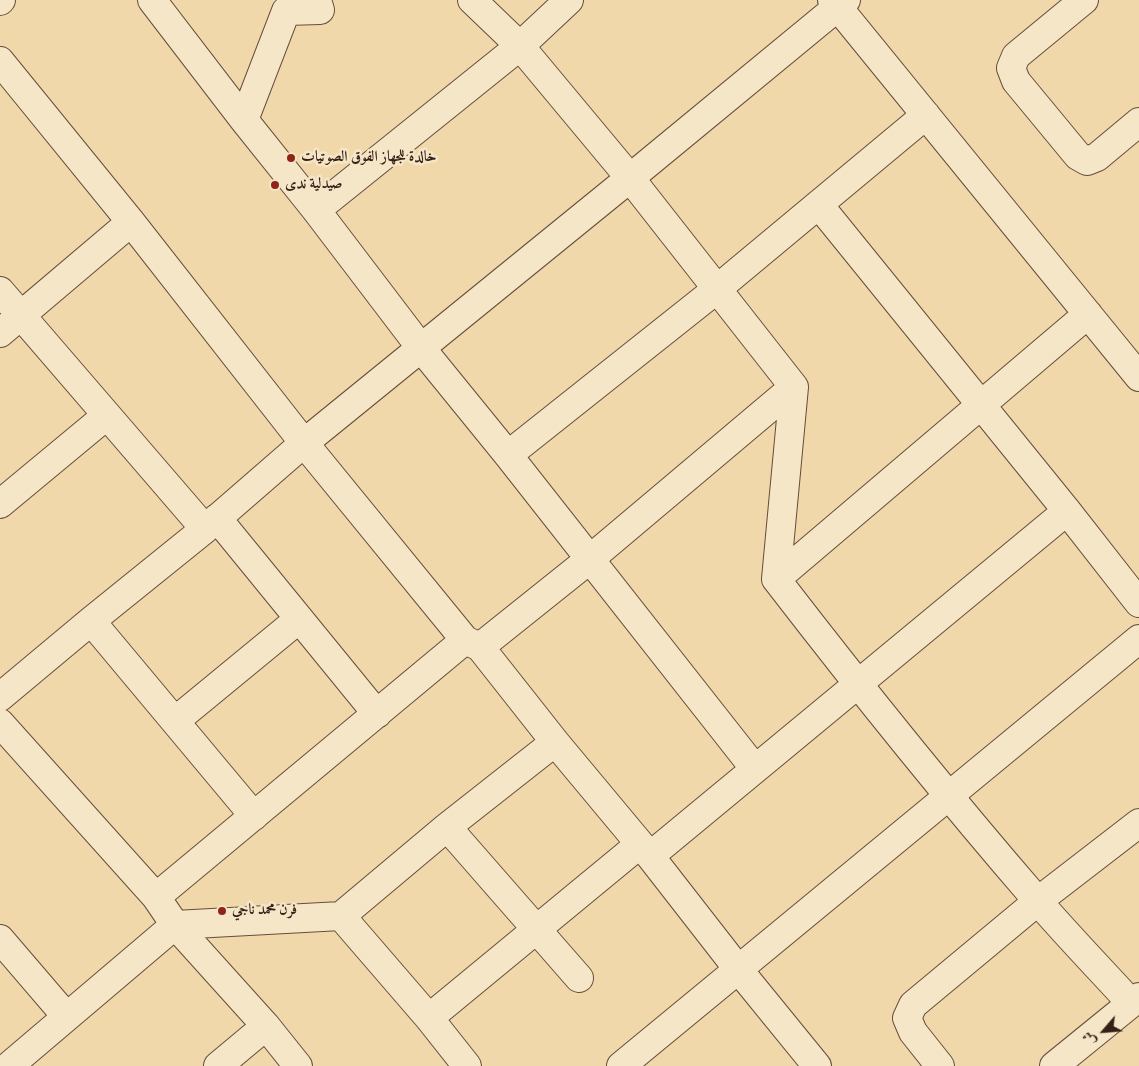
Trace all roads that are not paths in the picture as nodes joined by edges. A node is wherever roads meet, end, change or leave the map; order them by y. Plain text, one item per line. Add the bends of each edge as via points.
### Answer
1 (152, 0) edge
2 (317, 0) edge
3 (472, 0) edge
4 (569, 0) edge
5 (1084, 0) edge
6 (839, 2) edge
7 (520, 46) junction
8 (0, 62) edge
9 (926, 115) junction
10 (244, 120) junction
11 (1139, 122) edge
12 (630, 178) junction
13 (819, 204) junction
14 (316, 210) junction
15 (131, 222) junction
16 (717, 289) junction
17 (0, 291) edge
18 (1088, 314) junction
19 (21, 316) junction
20 (0, 332) edge
21 (421, 348) junction
22 (1139, 377) edge
23 (794, 387) junction
24 (981, 405) junction
25 (106, 416) junction
26 (304, 443) junction
27 (508, 455) junction
28 (0, 504) edge
29 (1067, 511) junction
30 (211, 524) junction
31 (590, 559) junction
32 (776, 579) junction
33 (1139, 603) edge
34 (299, 619) junction
35 (91, 621) junction
36 (1139, 639) edge
37 (473, 644) junction
38 (857, 684) junction
39 (0, 697) edge
40 (377, 714) junction
41 (176, 721) junction
42 (0, 723) edge
43 (555, 742) junction
44 (755, 769) junction
45 (948, 795) junction
46 (254, 816) junction
47 (1139, 823) edge
48 (447, 827) junction
49 (645, 850) junction
50 (156, 897) junction
51 (1038, 901) junction
52 (341, 916) junction
53 (175, 925) junction
54 (537, 930) junction
55 (0, 939) edge
56 (738, 969) junction
57 (579, 978) dead end
58 (1135, 1000) edge
59 (66, 1016) junction
60 (428, 1018) junction
61 (266, 1026) junction
62 (9, 1066) edge
63 (218, 1066) edge
64 (298, 1066) edge
65 (467, 1066) edge
66 (621, 1066) edge
67 (818, 1066) edge
68 (940, 1066) edge
69 (1054, 1066) edge

1 - 10 street
2 - 10 street via 320,10 286,11
3 - 7 street
4 - 7 street
5 - 11 street via 1016,56 1011,68 1016,81 1078,156 1087,161 1097,157
6 - 9 street
6 - 12 street
7 - 12 street
7 - 14 street
8 - 15 street
9 - 13 street
9 - 18 street
10 - 14 street
12 - 16 street
12 - 21 street
13 - 16 street
13 - 24 street
14 - 21 street
15 - 19 street
15 - 26 street
16 - 23 street
16 - 27 street
17 - 19 street
18 - 22 street
18 - 24 street
19 - 20 street
19 - 25 street
21 - 26 street
21 - 27 street
23 - 31 street
23 - 32 street
24 - 29 street
24 - 32 street
25 - 28 street
25 - 30 street
26 - 30 street
26 - 37 street
27 - 31 street
29 - 33 street
29 - 38 street
30 - 34 street
30 - 35 street
31 - 37 street
31 - 44 street
32 - 38 street
34 - 40 street
34 - 41 street
35 - 39 street
35 - 41 street
36 - 45 street
37 - 40 street
37 - 43 street
38 - 44 street
38 - 45 street
40 - 46 street
41 - 46 street
42 - 50 street
43 - 48 street
43 - 49 street
44 - 49 street
45 - 51 street
45 - 56 street
46 - 50 street
47 - 51 street
48 - 52 street
48 - 54 street
49 - 54 street
49 - 56 street
50 - 53 street
51 - 58 street
51 - 68 street via 913,1005 907,1018 913,1032
52 - 53 street
52 - 60 street
53 - 59 street
53 - 61 street
54 - 57 street
54 - 60 street
55 - 59 street
56 - 66 street
56 - 67 street
58 - 69 street
59 - 62 street
60 - 65 street
61 - 63 street
61 - 64 street

